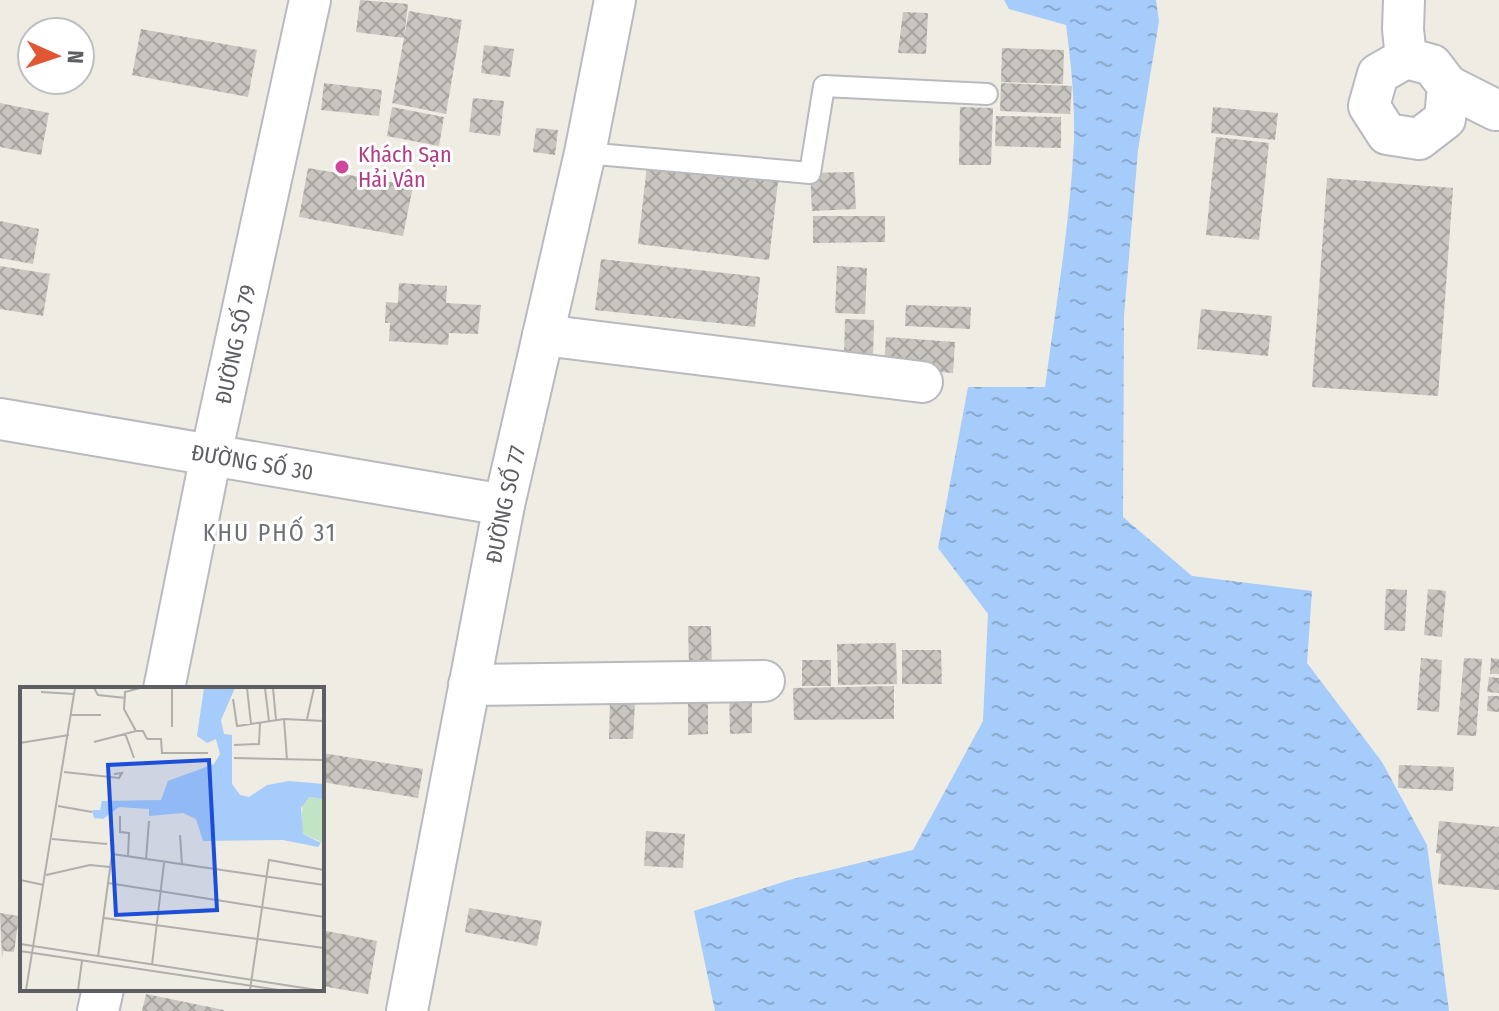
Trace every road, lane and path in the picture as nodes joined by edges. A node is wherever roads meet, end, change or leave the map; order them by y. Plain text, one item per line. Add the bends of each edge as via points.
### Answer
1 (310, 0) edge
2 (615, 0) edge
3 (1404, 0) edge
4 (1406, 58) junction
5 (1448, 86) junction
6 (987, 94) dead end
7 (1496, 110) dead end
8 (585, 153) junction
9 (543, 335) junction
10 (922, 382) dead end
11 (0, 419) edge
12 (211, 455) junction
13 (504, 505) junction
14 (764, 681) dead end
15 (469, 685) junction
16 (164, 687) edge
17 (103, 991) edge
18 (98, 1011) edge
19 (407, 1011) edge

1 - 12 street, ĐƯỜNG SỐ 79
2 - 8 street, ĐƯỜNG SỐ 77
3 - 4 street
4 - 5 street via 1432,65
4 - 5 street via 1378,74 1369,106 1387,134 1419,139 1445,119
5 - 7 street
6 - 8 lane via 824,86 810,173
8 - 9 street, ĐƯỜNG SỐ 77
9 - 10 street
9 - 13 street, ĐƯỜNG SỐ 77
11 - 12 street, ĐƯỜNG SỐ 30
12 - 13 street, ĐƯỜNG SỐ 30
12 - 16 street, ĐƯỜNG SỐ 79
13 - 15 street, ĐƯỜNG SỐ 77
14 - 15 street
15 - 19 street, ĐƯỜNG SỐ 77
17 - 18 street

